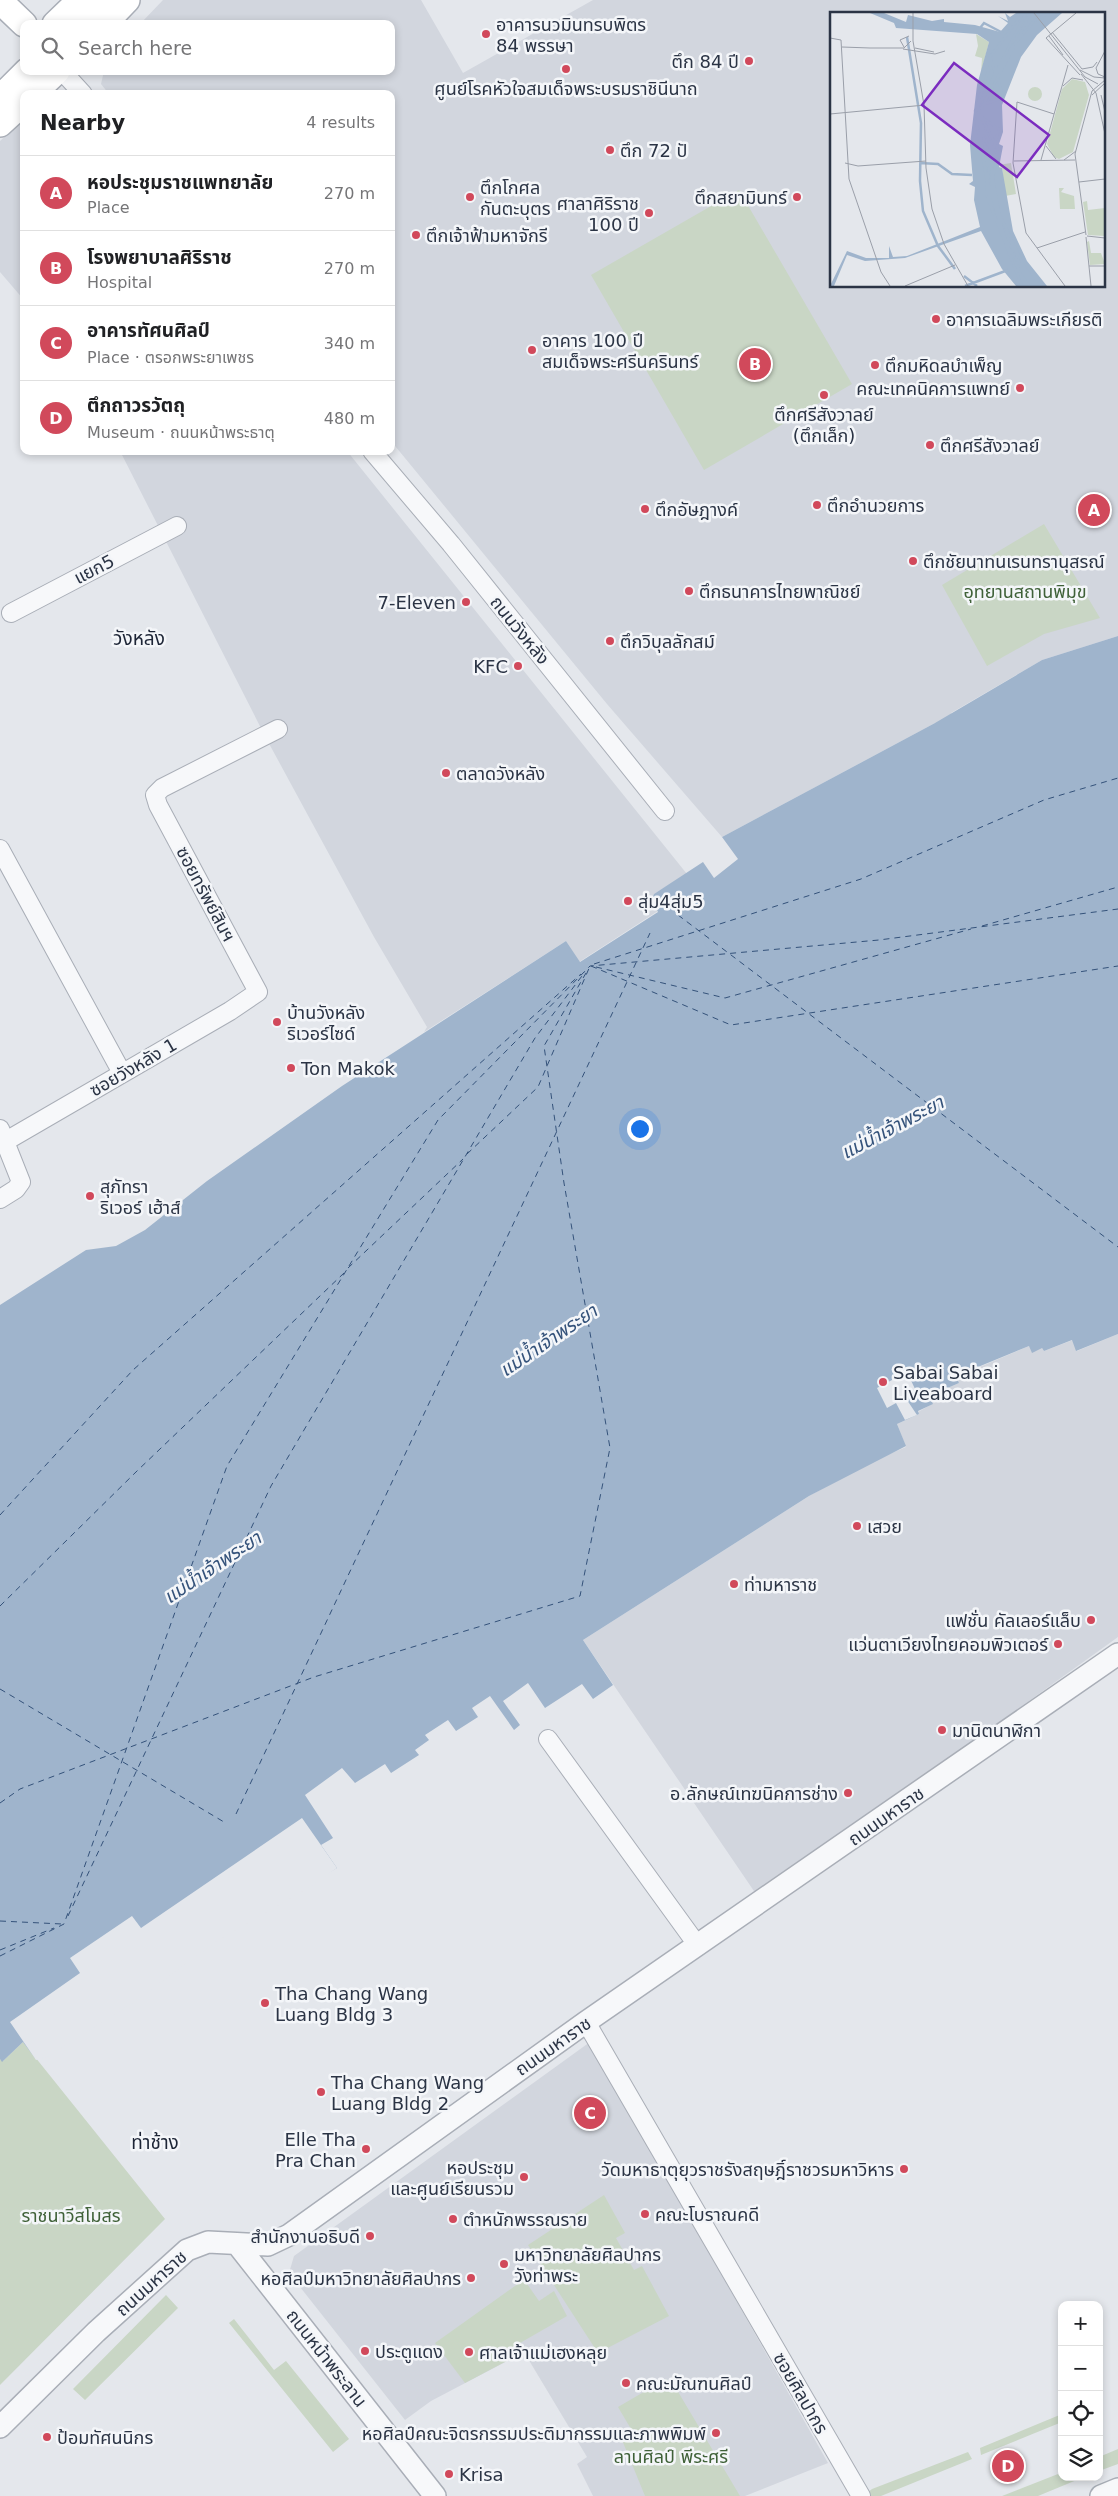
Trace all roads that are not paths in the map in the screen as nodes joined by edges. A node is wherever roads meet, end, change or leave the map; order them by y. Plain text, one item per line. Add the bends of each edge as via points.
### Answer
1 (80, 0) edge
2 (102, 0) edge
3 (126, 0) edge
4 (0, 1) edge
5 (20, 20) edge
6 (59, 20) edge
7 (81, 20) edge
8 (108, 20) edge
9 (20, 58) edge
10 (23, 75) edge
11 (53, 75) edge
12 (66, 75) edge
13 (0, 76) edge
14 (37, 90) edge
15 (79, 90) edge
16 (0, 98) edge
17 (20, 106) edge
18 (0, 124) edge
19 (375, 455) edge
20 (178, 526) dead end
21 (11, 612) dead end
22 (278, 730) dead end
23 (665, 811) dead end
24 (0, 849) edge
25 (258, 992) joint
26 (122, 1073) junction
27 (3, 1135) edge
28 (0, 1199) edge
29 (1118, 1654) edge
30 (548, 1739) dead end
31 (698, 1946) junction
32 (586, 2022) junction
33 (237, 2244) junction
34 (0, 2427) edge
35 (1118, 2489) edge
36 (434, 2496) edge
37 (861, 2496) edge
38 (1101, 2496) edge

1 - 6 main road
2 - 7 main road
3 - 8 main road
4 - 5 main road
9 - 13 main road
10 - 16 main road
11 - 14 main road
12 - 15 street
17 - 18 main road
19 - 23 street, ถนนวังหลัง
20 - 21 street, แยก5
22 - 25 street, ซอยทรัพย์สินฯ via 162,788 155,795
24 - 26 street
25 - 26 street, ซอยวังหลัง 1
26 - 27 street, ซอยวังหลัง 1
27 - 28 street via 21,1182
29 - 31 street, ถนนมหาราช
30 - 31 street
31 - 32 street, ถนนมหาราช
32 - 33 street, ถนนมหาราช via 289,2235 268,2245
32 - 37 street, ซอยศิลปากร
33 - 34 street, ถนนมหาราช via 208,2242 187,2250 96,2332
33 - 36 street, ถนนหน้าพระลาน
35 - 38 street

